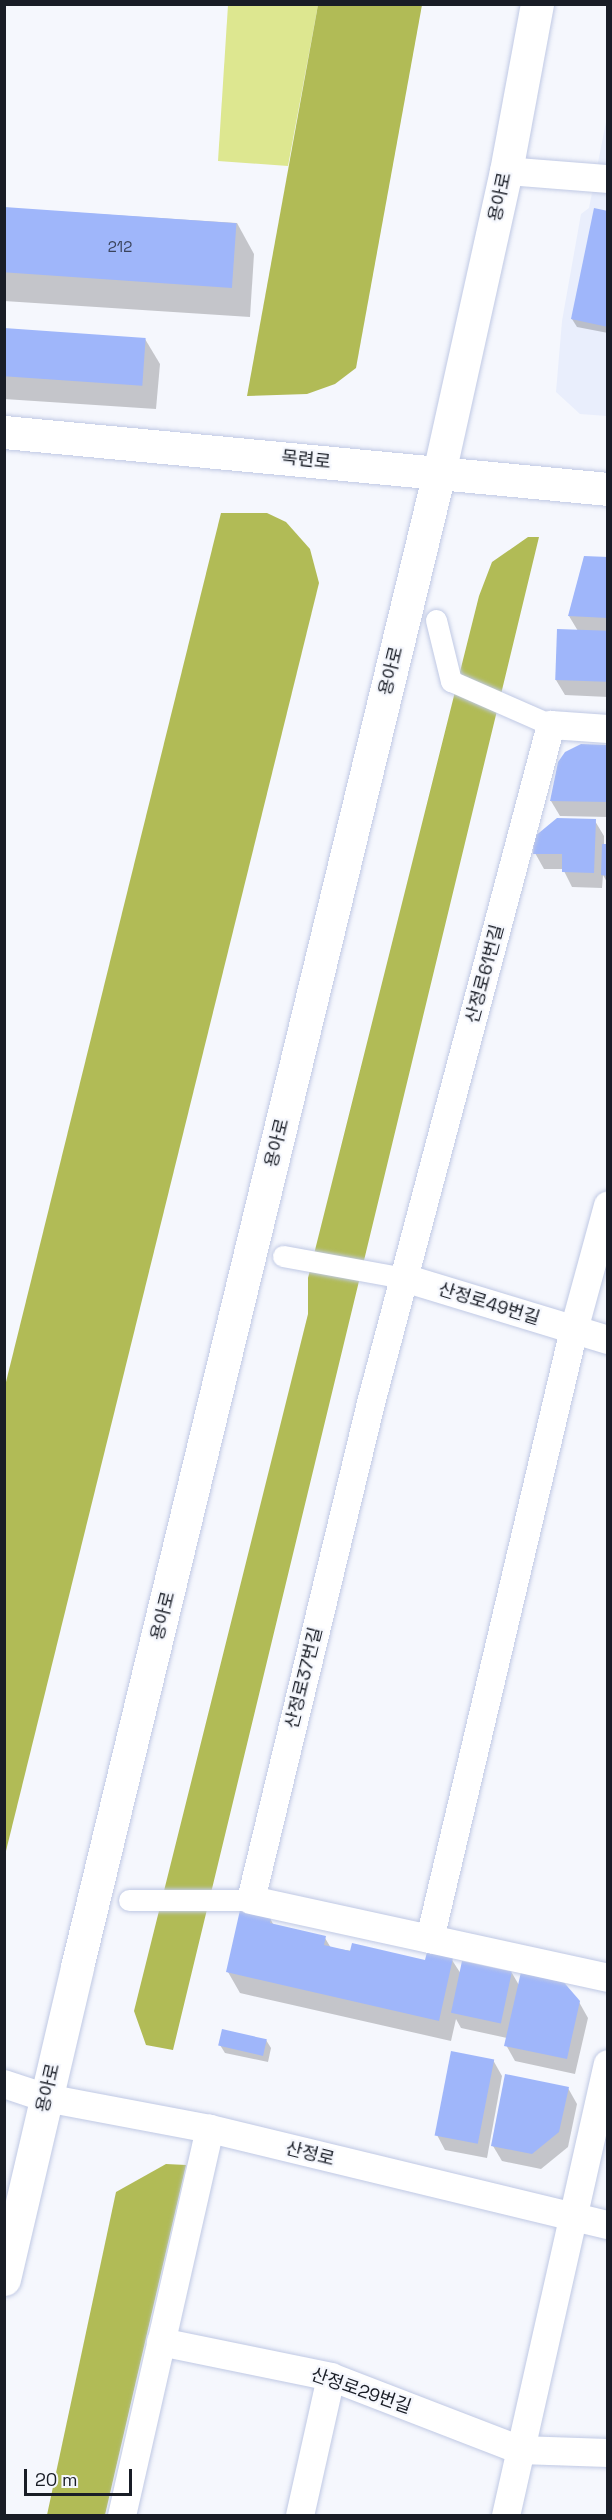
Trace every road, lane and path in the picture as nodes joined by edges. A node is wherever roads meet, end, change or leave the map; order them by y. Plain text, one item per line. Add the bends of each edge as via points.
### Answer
1 (537, 4) edge
2 (506, 171) junction
3 (608, 179) edge
4 (4, 432) edge
5 (439, 473) junction
6 (608, 489) edge
7 (436, 620) dead end
8 (551, 725) junction
9 (608, 729) edge
10 (608, 1206) edge
11 (283, 1256) dead end
12 (404, 1278) junction
13 (574, 1330) junction
14 (608, 1340) edge
15 (129, 1900) dead end
16 (251, 1900) junction
17 (430, 1939) junction
18 (608, 1978) edge
19 (608, 2064) edge
20 (4, 2084) edge
21 (46, 2098) junction
22 (210, 2129) junction
23 (572, 2218) junction
24 (608, 2225) edge
25 (4, 2279) edge
26 (161, 2342) junction
27 (331, 2377) junction
28 (520, 2450) junction
29 (608, 2453) edge
30 (122, 2516) edge
31 (300, 2516) edge
32 (506, 2516) edge

1 - 2 main road, 용아로
2 - 3 street
2 - 5 main road, 용아로
4 - 5 main road, 목련로
5 - 6 main road, 목련로
5 - 21 main road, 용아로
7 - 8 street via 451,681
8 - 9 street
8 - 12 street, 산정로61번길
10 - 13 street
11 - 12 street
12 - 13 street, 산정로49번길
12 - 16 street, 산정로37번길
13 - 14 street, 산정로49번길
13 - 17 street
15 - 16 street
16 - 17 street
17 - 18 street
19 - 23 street
20 - 21 street, 산정로
21 - 22 street, 산정로
21 - 25 main road, 용아로
22 - 23 street, 산정로
22 - 26 street
23 - 24 street, 산정로
23 - 28 street
26 - 27 street, 산정로29번길
26 - 30 street
27 - 28 street, 산정로29번길
27 - 31 street
28 - 29 street, 산정로29번길
28 - 32 street

